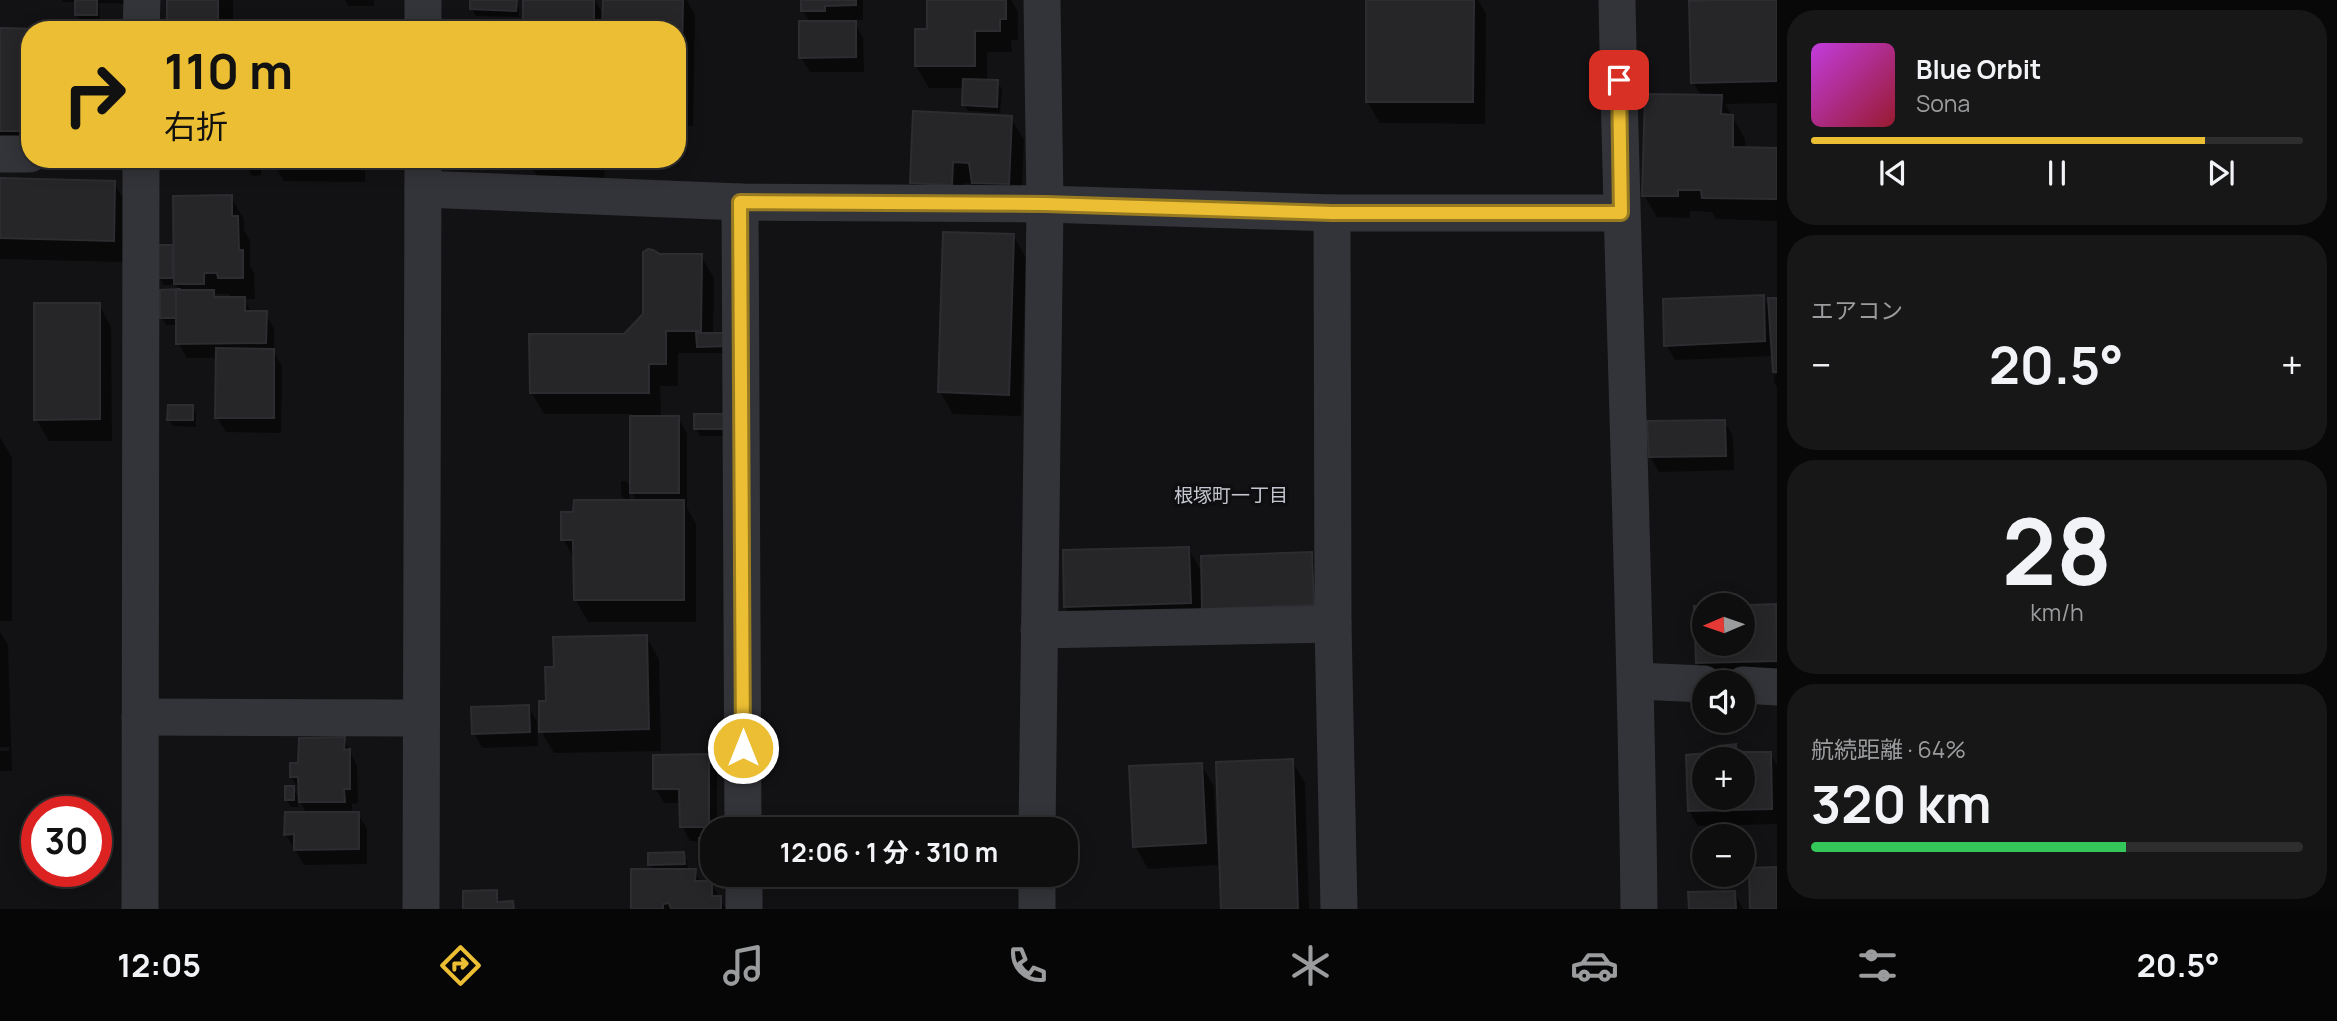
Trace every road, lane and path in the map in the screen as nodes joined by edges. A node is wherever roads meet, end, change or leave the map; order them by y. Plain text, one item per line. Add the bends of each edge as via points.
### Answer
1 (142, 0) edge
2 (423, 0) edge
3 (1042, 0) edge
4 (1617, 0) edge
5 (142, 21) edge
6 (423, 21) edge
7 (0, 154) edge
8 (21, 155) edge
9 (141, 168) edge
10 (423, 174) edge
11 (740, 202) junction
12 (1045, 204) junction
13 (1332, 213) junction
14 (1621, 213) junction
15 (1334, 624) junction
16 (1039, 631) junction
17 (1636, 681) junction
18 (1692, 683) edge
19 (1755, 686) edge
20 (1777, 687) edge
21 (140, 717) junction
22 (421, 718) junction
23 (743, 817) edge
24 (1037, 817) edge
25 (744, 887) edge
26 (1037, 887) edge
27 (140, 909) edge
28 (421, 909) edge
29 (744, 909) edge
30 (1037, 909) edge
31 (1339, 909) edge
32 (1639, 909) edge

1 - 5 street
2 - 6 street
3 - 12 street
4 - 14 street
7 - 8 street
9 - 21 street
10 - 11 street
10 - 22 street
11 - 12 street
11 - 23 street
12 - 13 street
12 - 16 street
13 - 14 street
13 - 15 street
14 - 17 street
15 - 16 street
15 - 31 street
16 - 24 street
17 - 18 street
17 - 32 street
19 - 20 street
21 - 22 street
21 - 27 street
22 - 28 street
25 - 29 street
26 - 30 street

